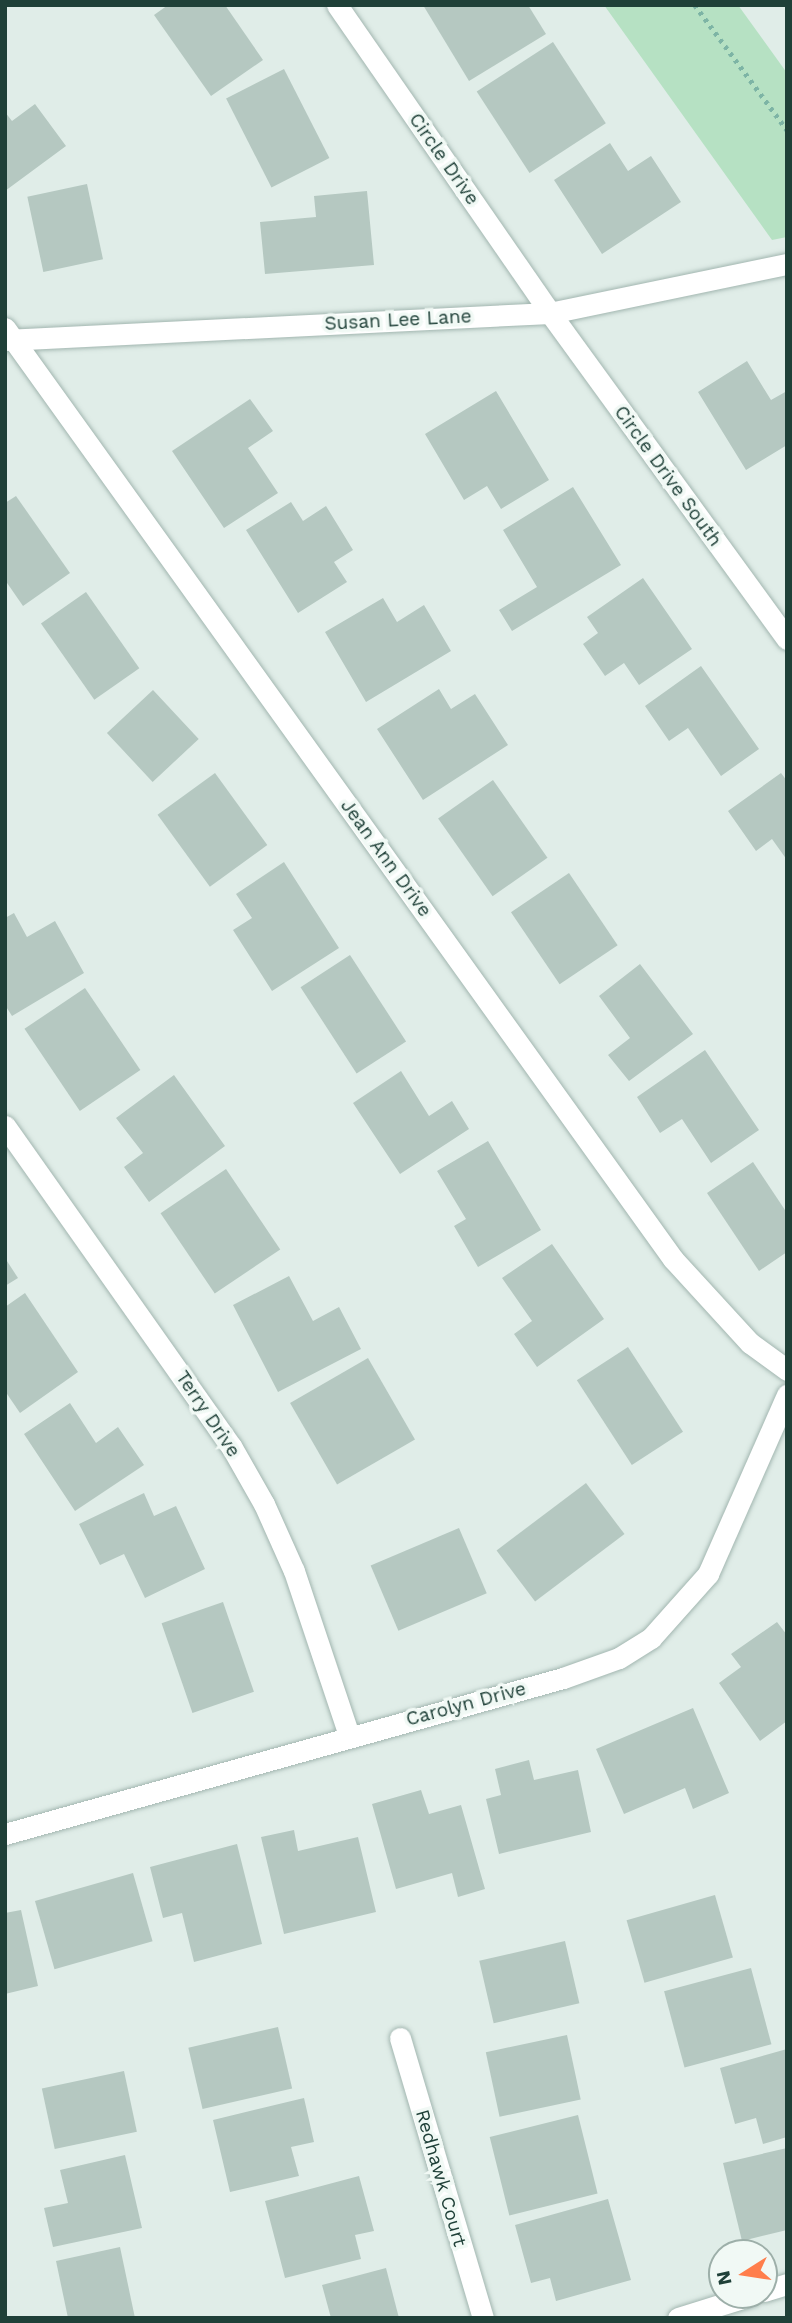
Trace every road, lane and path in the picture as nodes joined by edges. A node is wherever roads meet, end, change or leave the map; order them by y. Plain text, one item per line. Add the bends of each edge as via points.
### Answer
1 (338, 5) edge
2 (695, 5) edge
3 (787, 131) edge
4 (787, 264) edge
5 (550, 313) junction
6 (8, 336) edge
7 (787, 639) edge
8 (5, 1126) edge
9 (787, 1370) edge
10 (787, 1395) edge
11 (349, 1735) junction
12 (5, 1833) edge
13 (400, 2038) dead end
14 (708, 2309) edge
15 (483, 2318) edge
16 (678, 2318) edge

1 - 5 street, Circle Drive
2 - 3 path
4 - 5 street, Susan Lee Lane
5 - 6 street, Susan Lee Lane
5 - 7 street, Circle Drive South
6 - 9 street, Jean Ann Drive via 673,1259 750,1343
8 - 11 street, Terry Drive via 232,1446 258,1492 294,1571
10 - 11 street, Carolyn Drive via 708,1574 651,1638 619,1658 563,1678
11 - 12 street, Carolyn Drive
13 - 15 street, Redhawk Court
14 - 16 street

